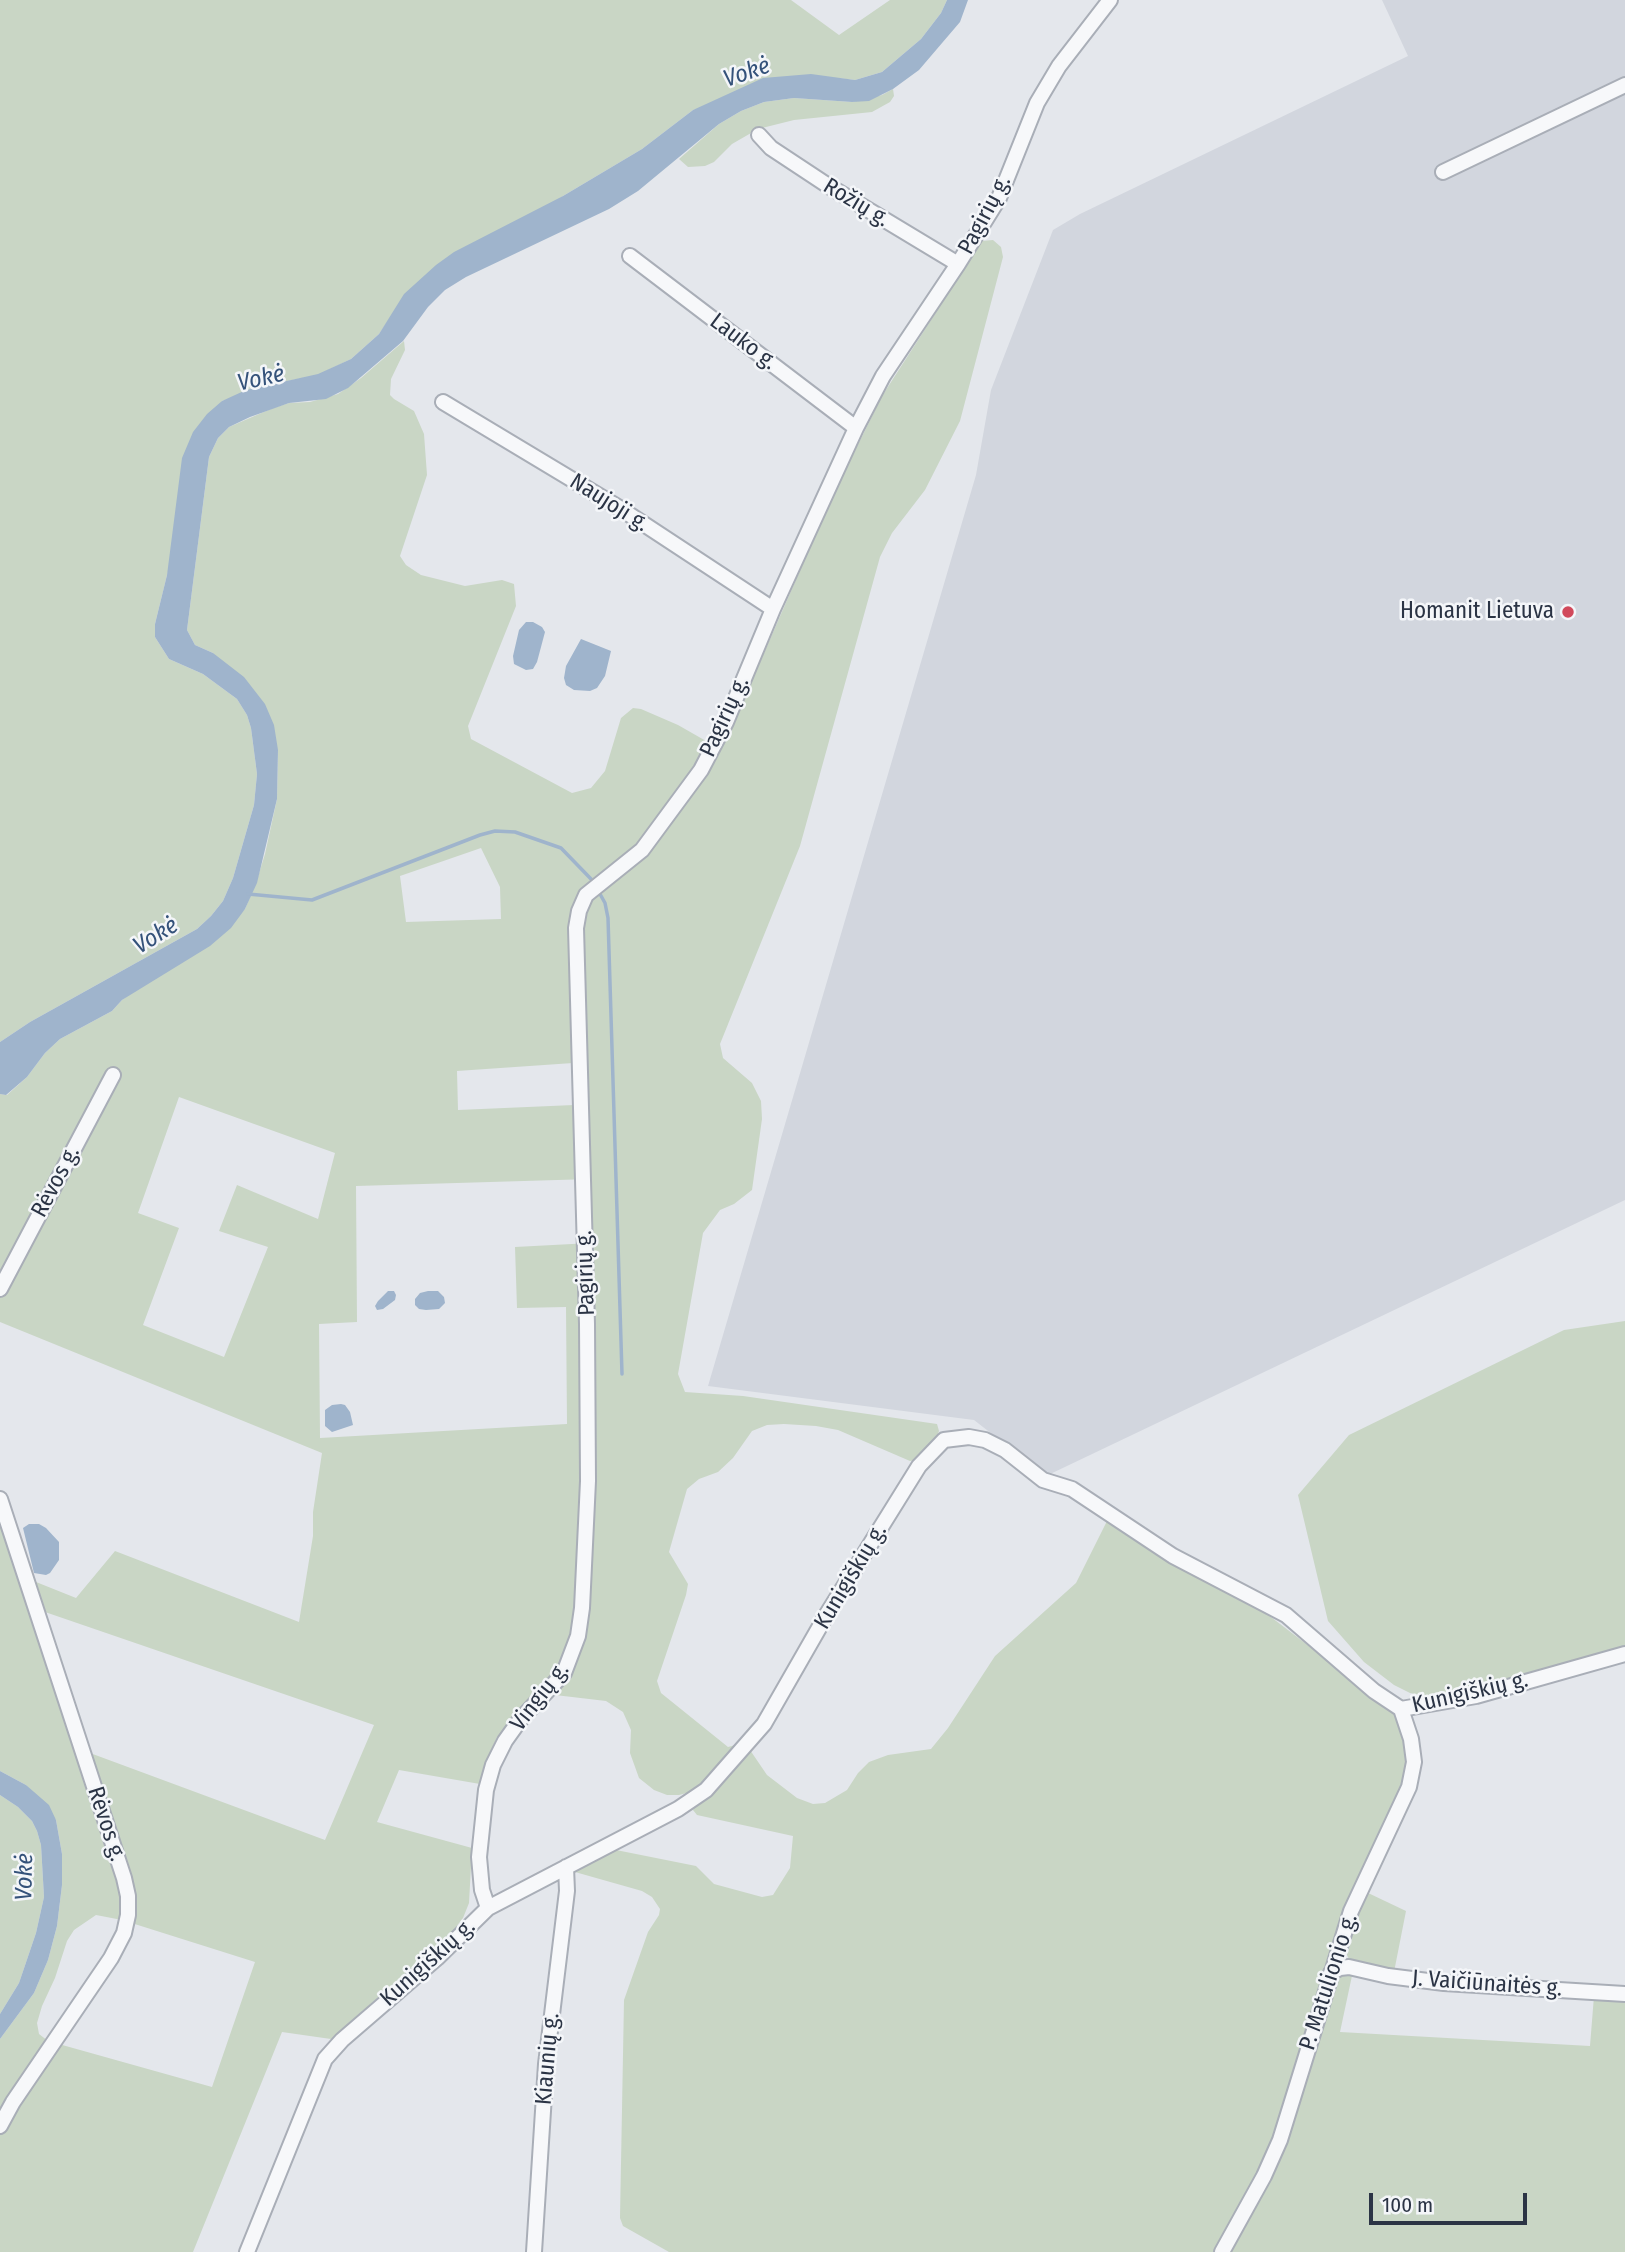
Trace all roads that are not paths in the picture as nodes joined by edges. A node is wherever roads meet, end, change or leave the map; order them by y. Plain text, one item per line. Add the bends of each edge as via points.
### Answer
1 (1110, 0) edge
2 (1625, 85) edge
3 (759, 135) dead end
4 (1443, 172) dead end
5 (630, 256) dead end
6 (958, 264) junction
7 (443, 401) dead end
8 (856, 428) junction
9 (773, 609) junction
10 (113, 1075) dead end
11 (0, 1289) edge
12 (588, 1481) joint
13 (0, 1499) edge
14 (1625, 1654) edge
15 (1401, 1709) junction
16 (566, 1867) junction
17 (488, 1908) junction
18 (1339, 1946) junction
19 (1349, 1967) junction
20 (1331, 1973) junction
21 (1625, 1994) edge
22 (0, 2126) edge
23 (247, 2252) edge
24 (534, 2252) edge
25 (1222, 2252) edge

1 - 6 street, Pagirių g. via 1048,85 999,198
2 - 4 street
3 - 6 street, Rožių g. via 827,186
5 - 8 street, Lauko g.
6 - 8 street, Pagirių g. via 883,376
7 - 9 street, Naujoji g. via 621,509
8 - 9 street, Pagirių g.
9 - 12 street, Pagirių g. via 701,770 642,850 586,895 579,911
10 - 11 street, Rėvos g.
12 - 17 street, Vingių g. via 578,1636 564,1673 505,1741 486,1790 479,1857 481,1890
13 - 22 street, Rėvos g. via 124,1878 128,1915 111,1958
14 - 15 street, Kunigiškių g. via 1476,1696
15 - 16 street, Kunigiškių g. via 1286,1615 1173,1556 1072,1489 1044,1480 1004,1450 985,1440 954,1437 944,1440 919,1466 764,1724 706,1790
15 - 18 street, P. Matulionio g. via 1412,1739 1409,1787
16 - 17 street, Kunigiškių g.
16 - 24 street, Kiaunių g. via 567,1891 545,2064
17 - 23 street, Kunigiškių g. via 325,2059
18 - 19 street
18 - 20 street, P. Matulionio g.
19 - 20 street
19 - 21 street, J. Vaičiūnaitės g. via 1444,1983
20 - 25 street, P. Matulionio g. via 1280,2140

